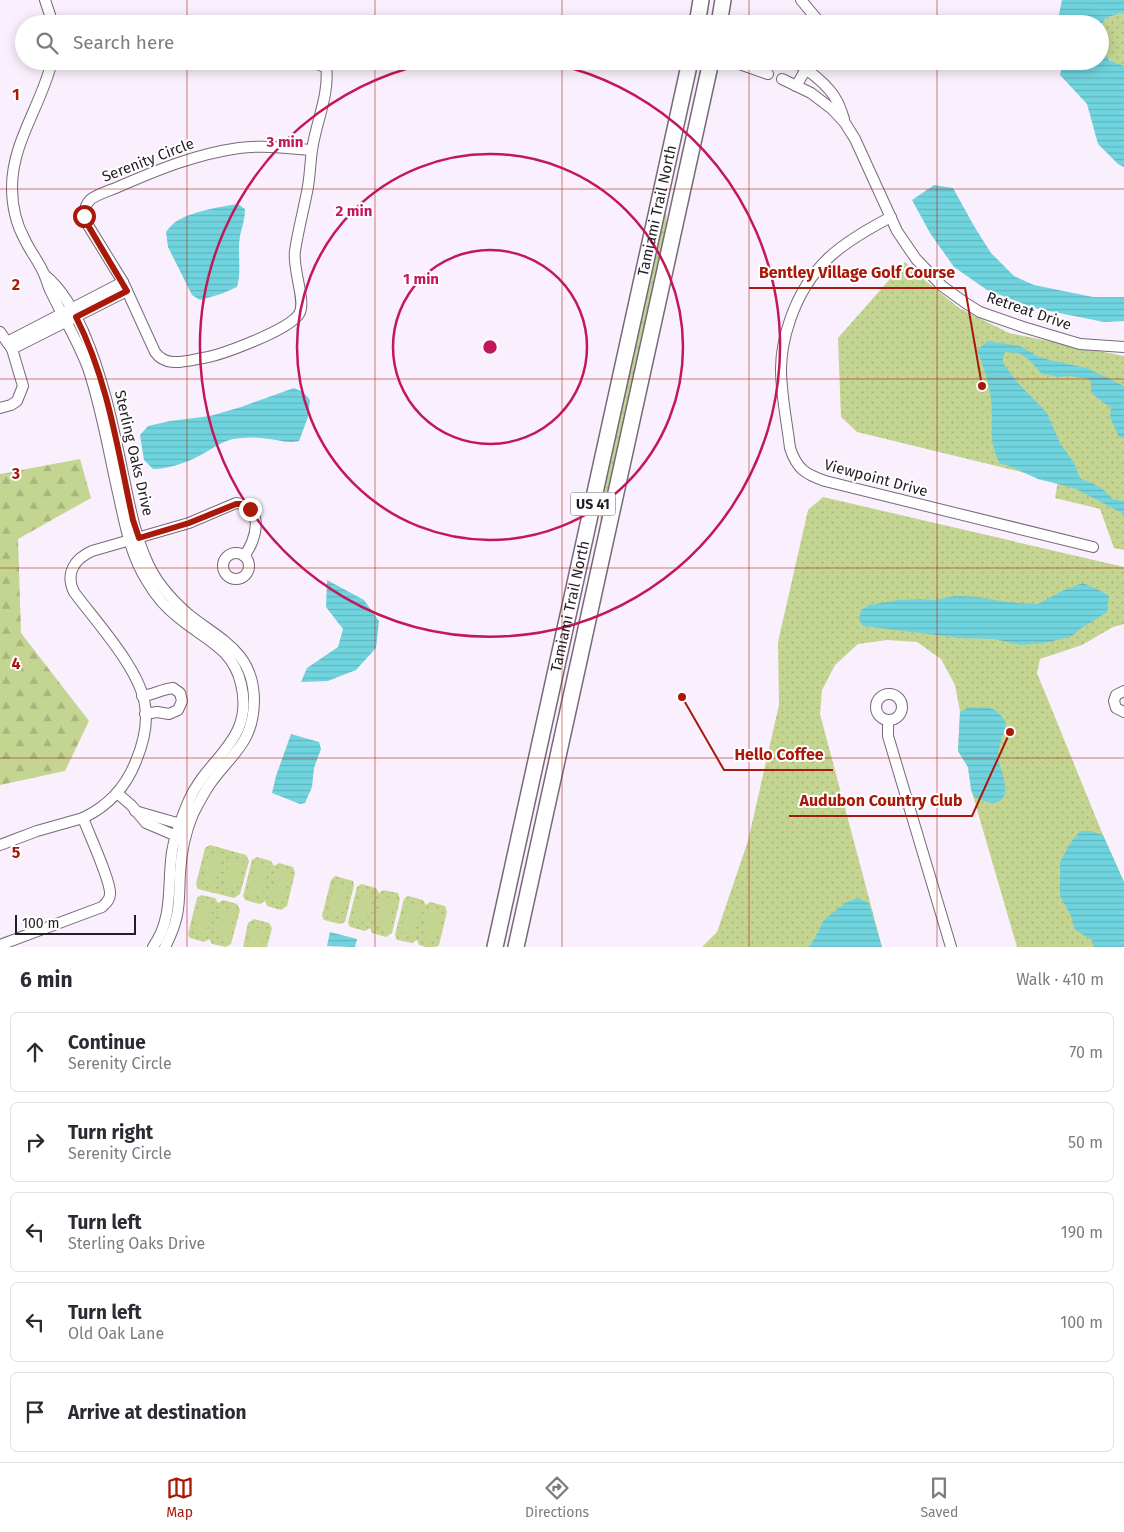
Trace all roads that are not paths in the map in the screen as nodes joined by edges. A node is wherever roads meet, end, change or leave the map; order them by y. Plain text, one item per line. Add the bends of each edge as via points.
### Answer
1 (45, 0) edge
2 (701, 0) edge
3 (709, 0) edge
4 (723, 0) edge
5 (801, 0) edge
6 (50, 15) edge
7 (698, 15) edge
8 (708, 15) edge
9 (720, 15) edge
10 (814, 15) edge
11 (49, 70) edge
12 (328, 70) edge
13 (688, 70) edge
14 (698, 70) edge
15 (709, 70) edge
16 (757, 70) edge
17 (805, 70) edge
18 (812, 70) edge
19 (768, 74) dead end
20 (782, 79) dead end
21 (796, 86) junction
22 (845, 123) junction
23 (312, 150) junction
24 (689, 165) junction
25 (891, 217) junction
26 (125, 286) junction
27 (69, 315) junction
28 (0, 332) edge
29 (10, 345) junction
30 (1124, 347) edge
31 (0, 408) edge
32 (590, 516) junction
33 (134, 539) junction
34 (1093, 547) dead end
35 (244, 556) dead end
36 (562, 642) junction
37 (583, 646) junction
38 (1124, 691) edge
39 (142, 696) junction
40 (1124, 712) edge
41 (145, 714) junction
42 (888, 721) dead end
43 (555, 770) junction
44 (117, 793) junction
45 (135, 810) junction
46 (83, 818) junction
47 (184, 825) junction
48 (180, 837) junction
49 (0, 845) edge
50 (505, 901) junction
51 (0, 945) edge
52 (153, 947) edge
53 (165, 947) edge
54 (495, 947) edge
55 (501, 947) edge
56 (516, 947) edge
57 (951, 947) edge

1 - 6 street
2 - 7 main road
3 - 8 main road
4 - 9 main road
5 - 10 street
11 - 27 street, Sterling Oaks Drive via 14,161 13,203 19,227 49,289
12 - 23 street, Serenity Circle
13 - 32 main road, Tamiami Trail North / US 41
14 - 24 main road via 692,106
15 - 24 main road, Tamiami Trail North / US 41
16 - 19 street
17 - 21 street
18 - 22 street, Retreat Drive via 837,100
20 - 21 street, Retreat Drive
21 - 22 street, Retreat Drive via 832,109
22 - 25 street, Retreat Drive
23 - 26 street, Serenity Circle via 259,147 203,155 155,171 90,200 84,212 86,222
23 - 26 street, Serenity Circle via 294,258 302,302 299,315 294,320 230,351 172,363 155,352
24 - 37 main road, Tamiami Trail North / US 41
25 - 30 street, Retreat Drive via 920,264 967,304 992,317 1064,340
25 - 34 street, Viewpoint Drive via 860,233 824,261 797,301 787,330 781,369 794,461 802,471 825,481
26 - 27 street
27 - 29 street
27 - 33 street, Sterling Oaks Drive via 94,389
28 - 29 street
29 - 31 street via 23,389 14,403
32 - 36 main road, Tamiami Trail North / US 41
32 - 37 main road via 590,564 575,631 576,641
33 - 35 street via 242,504 254,512 256,521 252,544
33 - 39 street via 84,555 74,565 70,580 74,592 132,672
33 - 47 street, Sterling Oaks Drive via 137,563 158,597 179,619 226,653 234,664 243,692 243,712 237,734 190,797
36 - 43 main road via 568,657 560,698
36 - 50 main road, Tamiami Trail North / US 41
37 - 43 main road, Tamiami Trail North / US 41
38 - 40 street via 1116,695 1114,701 1116,708
39 - 41 street
39 - 41 street via 173,688 180,693 182,701 178,710 169,714
41 - 44 street via 138,757
42 - 57 street via 888,736
43 - 56 main road, Tamiami Trail North / US 41
44 - 45 street
44 - 46 street
45 - 47 street
45 - 48 street via 146,823
46 - 49 street
46 - 51 street via 110,890 106,904
47 - 48 street, Sterling Oaks Drive
48 - 52 street, Sterling Oaks Drive via 170,872 168,916
48 - 53 street, Sterling Oaks Drive via 180,900
50 - 54 main road, Tamiami Trail North / US 41
50 - 55 main road

